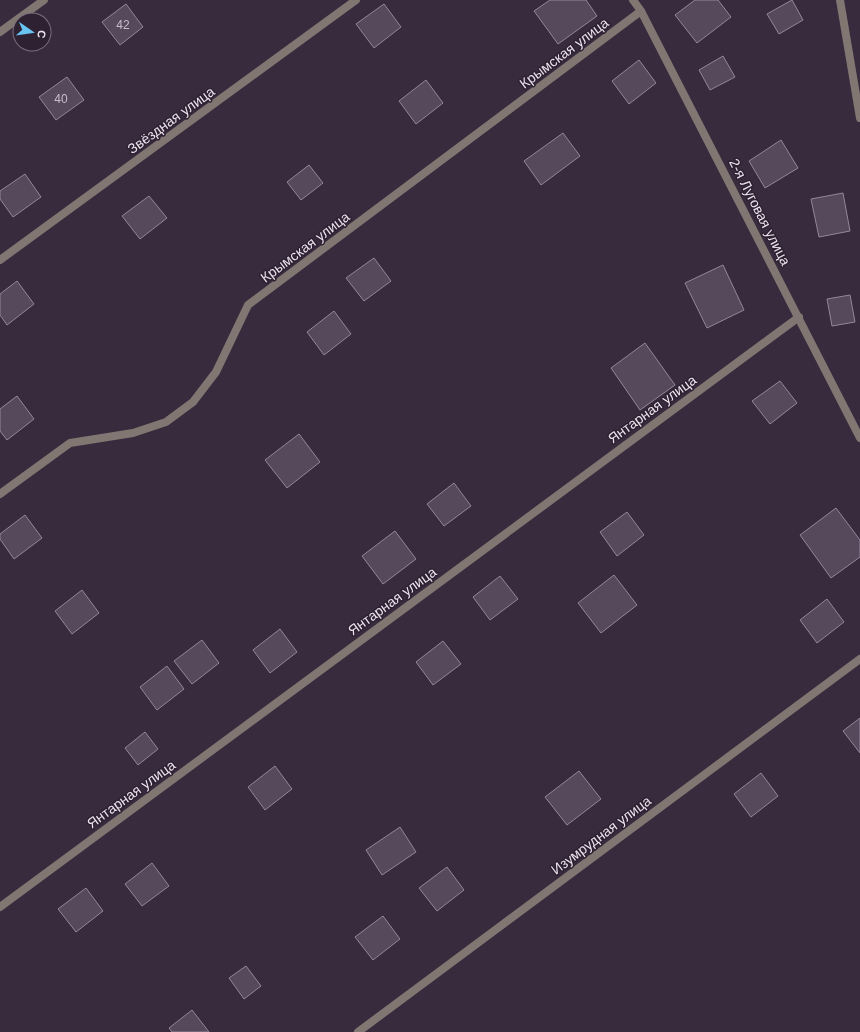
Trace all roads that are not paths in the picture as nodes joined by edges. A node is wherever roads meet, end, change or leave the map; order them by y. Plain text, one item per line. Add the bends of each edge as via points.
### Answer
1 (44, 0) edge
2 (356, 0) edge
3 (633, 0) edge
4 (840, 0) edge
5 (641, 11) junction
6 (0, 32) edge
7 (860, 118) edge
8 (0, 260) edge
9 (799, 317) junction
10 (860, 438) edge
11 (0, 494) edge
12 (860, 660) edge
13 (0, 906) edge
14 (358, 1032) edge

1 - 6 street
2 - 8 street, Звёздная улица
3 - 5 street, 2-я Луговая улица
4 - 7 street
5 - 9 street, 2-я Луговая улица
5 - 11 street, Крымская улица via 248,305 216,372 193,402 166,422 133,433 70,443
9 - 10 street, 2-я Луговая улица
9 - 13 street, Янтарная улица
12 - 14 street, Изумрудная улица

